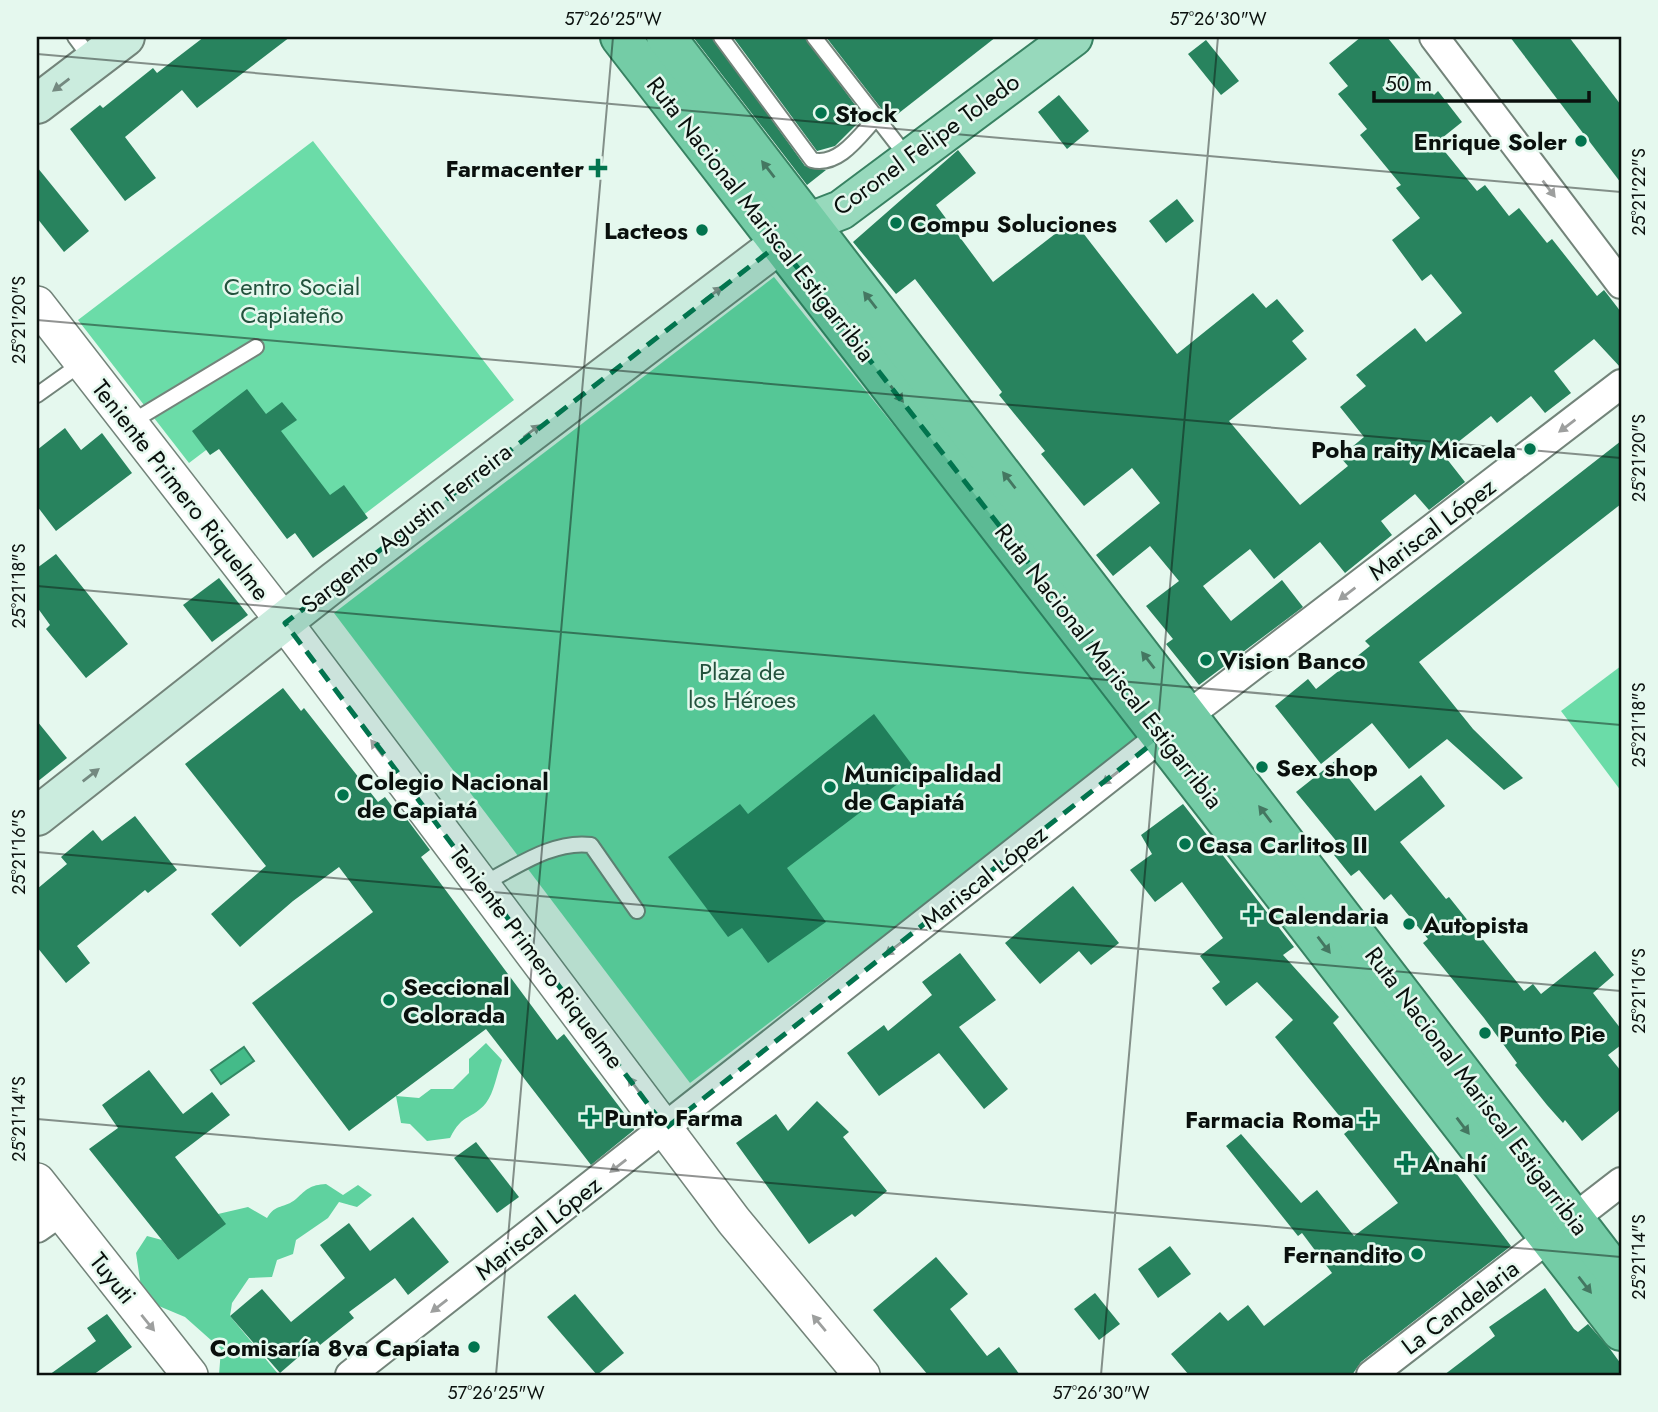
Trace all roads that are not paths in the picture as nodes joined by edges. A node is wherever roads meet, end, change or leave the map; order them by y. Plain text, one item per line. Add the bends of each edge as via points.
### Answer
1 (125, 37) edge
2 (620, 37) edge
3 (666, 37) edge
4 (721, 37) edge
5 (814, 37) edge
6 (1036, 37) edge
7 (1073, 37) edge
8 (1434, 37) edge
9 (84, 49) edge
10 (37, 103) edge
11 (887, 131) junction
12 (810, 222) junction
13 (779, 244) junction
14 (1621, 284) edge
15 (37, 304) edge
16 (256, 346) dead end
17 (82, 363) junction
18 (1621, 384) edge
19 (37, 395) edge
20 (129, 424) junction
21 (285, 623) junction
22 (1176, 725) junction
23 (37, 817) edge
24 (482, 885) junction
25 (637, 911) dead end
26 (666, 1128) junction
27 (37, 1181) edge
28 (1621, 1182) edge
29 (48, 1220) edge
30 (1562, 1229) junction
31 (1621, 1280) edge
32 (1621, 1331) edge
33 (190, 1375) edge
34 (351, 1375) edge
35 (862, 1375) edge
36 (1370, 1375) edge

1 - 9 main road
2 - 13 highway, Ruta Nacional Mariscal Estigarribia
12 -> 3 highway, Ruta Nacional Mariscal Estigarribia
4 - 11 lane via 812,160 824,163
5 - 11 lane
6 - 11 main road, Coronel Felipe Toledo
7 - 12 main road, Coronel Felipe Toledo via 841,210
8 -> 14 street
9 -> 10 main road
11 - 12 main road, Coronel Felipe Toledo
12 - 13 main road
22 -> 12 highway, Ruta Nacional Mariscal Estigarribia
21 -> 13 main road, Sargento Agustin Ferreira via 335,580
13 -> 22 highway, Ruta Nacional Mariscal Estigarribia
15 - 17 street, Teniente Primero Riquelme
16 - 20 lane
17 - 19 lane
17 - 20 street, Teniente Primero Riquelme
18 -> 22 street, Mariscal López
20 - 21 street, Teniente Primero Riquelme
23 -> 21 main road, Sargento Agustin Ferreira
24 -> 21 street, Teniente Primero Riquelme
22 -> 26 street, Mariscal López
22 - 30 highway, Ruta Nacional Mariscal Estigarribia
24 - 25 lane via 550,850 573,843 591,845
26 -> 24 street, Teniente Primero Riquelme
26 -> 34 street, Mariscal López
35 -> 26 street, Teniente Primero Riquelme via 734,1221
27 - 29 street, Tuyuti
28 - 30 street, La Candelaria
29 -> 33 street, Tuyuti
30 - 31 highway, Ruta Nacional Mariscal Estigarribia
30 -> 32 highway, Ruta Nacional Mariscal Estigarribia
30 - 36 street, La Candelaria

